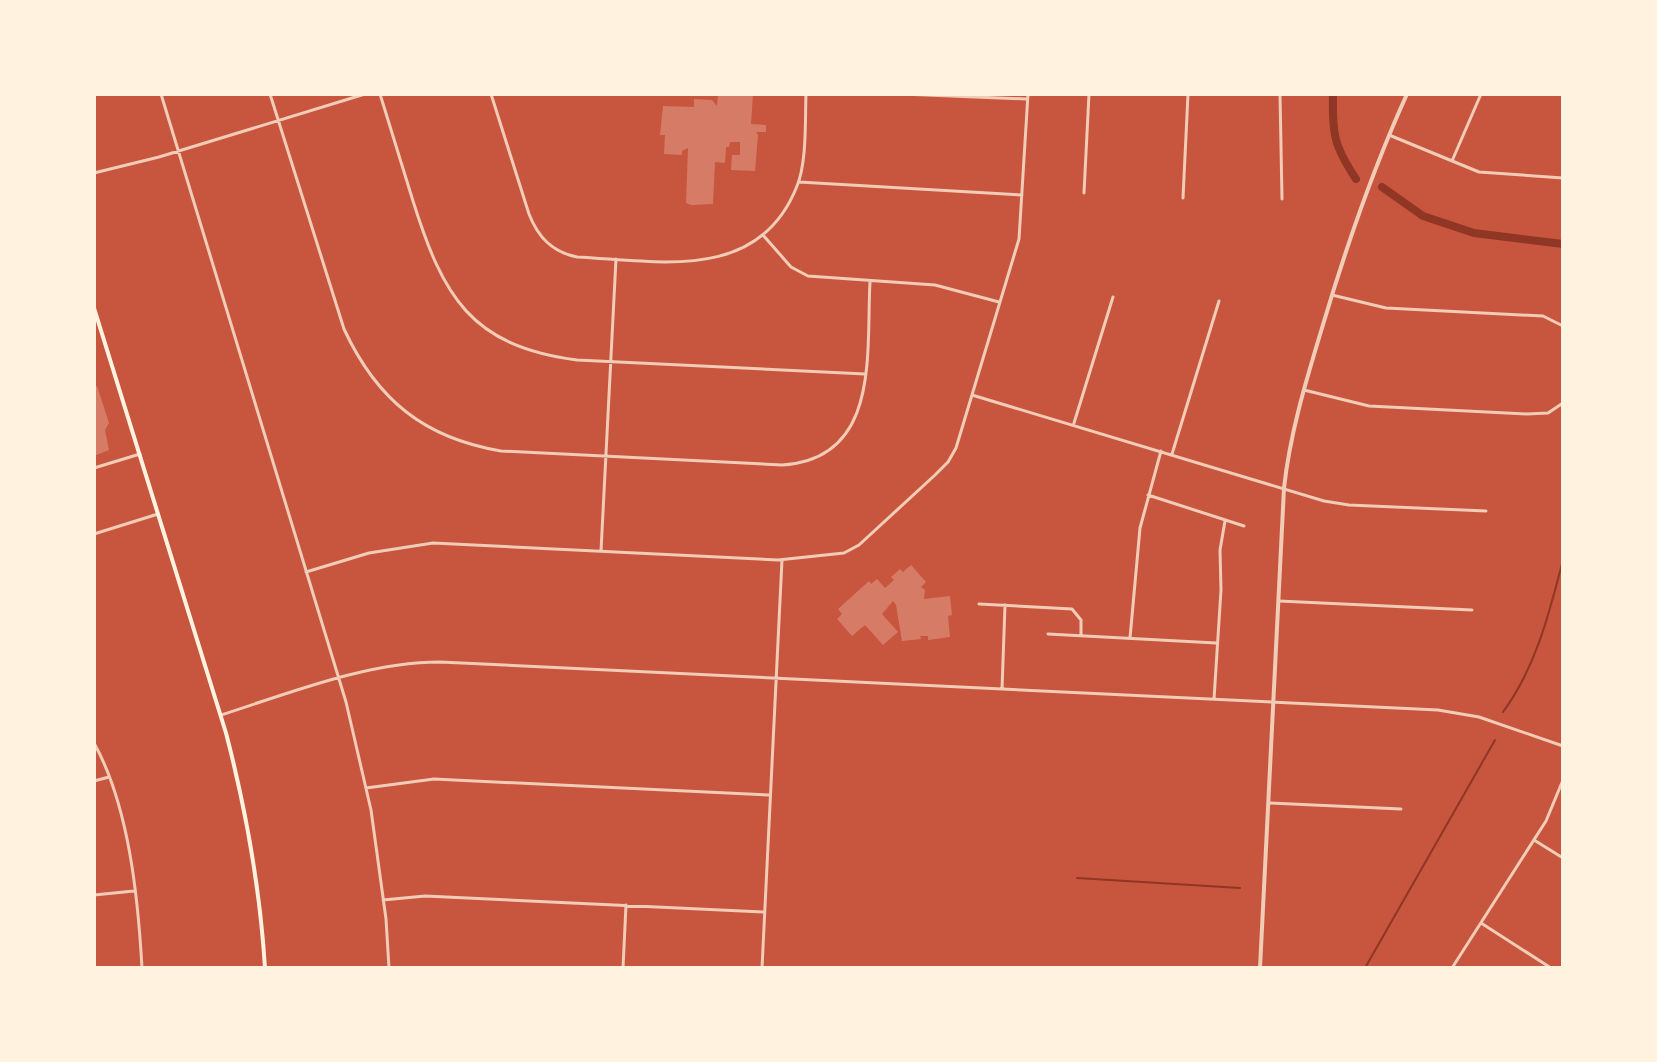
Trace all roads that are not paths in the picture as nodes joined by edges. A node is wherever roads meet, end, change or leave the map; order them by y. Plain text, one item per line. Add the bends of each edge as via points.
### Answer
1 (161, 94) edge
2 (270, 94) edge
3 (365, 94) edge
4 (380, 94) edge
5 (491, 94) edge
6 (806, 94) edge
7 (902, 94) edge
8 (1089, 94) edge
9 (1188, 94) edge
10 (1280, 94) edge
11 (1407, 94) edge
12 (1481, 94) edge
13 (1028, 97) edge
14 (279, 121) junction
15 (1389, 135) junction
16 (177, 152) junction
17 (1452, 161) junction
18 (94, 173) edge
19 (1563, 178) edge
20 (799, 182) junction
21 (1084, 193) dead end
22 (1023, 195) junction
23 (1183, 198) dead end
24 (1282, 199) dead end
25 (763, 235) junction
26 (616, 259) junction
27 (870, 282) junction
28 (1332, 295) junction
29 (1113, 297) dead end
30 (1219, 301) dead end
31 (1000, 303) junction
32 (94, 308) edge
33 (1563, 326) edge
34 (611, 362) junction
35 (865, 374) junction
36 (1303, 390) junction
37 (972, 395) junction
38 (1563, 403) edge
39 (1074, 425) junction
40 (1161, 451) junction
41 (141, 454) junction
42 (1172, 454) junction
43 (606, 456) junction
44 (94, 468) edge
45 (1284, 488) junction
46 (1148, 495) junction
47 (1486, 511) dead end
48 (158, 514) junction
49 (1225, 521) junction
50 (1244, 526) dead end
51 (94, 534) edge
52 (601, 551) junction
53 (782, 560) junction
54 (306, 572) junction
55 (1279, 601) junction
56 (979, 604) dead end
57 (1005, 605) junction
58 (1472, 610) dead end
59 (1048, 634) dead end
60 (1081, 635) junction
61 (1130, 638) junction
62 (1216, 643) junction
63 (777, 678) junction
64 (339, 679) junction
65 (1002, 689) junction
66 (1214, 699) junction
67 (1274, 702) junction
68 (221, 715) junction
69 (94, 743) edge
70 (1563, 746) edge
71 (109, 777) junction
72 (1563, 780) edge
73 (94, 781) edge
74 (366, 788) junction
75 (771, 795) junction
76 (1269, 803) junction
77 (1401, 809) dead end
78 (1534, 840) junction
79 (1563, 858) edge
80 (134, 891) junction
81 (94, 895) edge
82 (383, 900) junction
83 (626, 905) junction
84 (765, 912) junction
85 (1481, 923) junction
86 (142, 968) edge
87 (265, 968) edge
88 (389, 968) edge
89 (623, 968) edge
90 (762, 968) edge
91 (1260, 968) edge
92 (1452, 968) edge
93 (1551, 968) edge

1 - 16 street
2 - 14 street
3 - 14 street
4 - 34 street via 429,251 457,302 518,346 556,357
5 - 26 street via 540,236 570,256
6 - 20 street
7 - 13 street
8 - 21 street
9 - 23 street
10 - 24 street
11 - 15 street
12 - 17 street
13 - 22 street
14 - 16 street
14 - 43 street via 344,329 361,363 392,401 436,432 482,448
15 - 17 street
15 - 28 street
16 - 18 street
16 - 54 street
17 - 19 street via 1490,174
20 - 22 street
20 - 25 street
22 - 31 street via 1020,230
25 - 26 street via 707,261
25 - 27 street via 800,273
26 - 34 street
27 - 31 street via 935,285
27 - 35 street
28 - 33 street via 1386,308 1543,316
28 - 36 street
29 - 39 street
30 - 42 street
31 - 37 street
32 - 41 main road
34 - 35 street
34 - 43 street
35 - 43 street via 861,405 849,429 805,462
36 - 38 street via 1369,406 1527,414 1548,413
36 - 45 street
37 - 39 street
37 - 53 street via 948,462 859,545 844,553
39 - 40 street
40 - 42 street
40 - 46 street
41 - 44 street
41 - 48 main road
42 - 45 street
43 - 52 street
45 - 47 street via 1349,505
45 - 55 street
46 - 49 street
46 - 61 street
48 - 51 street
48 - 68 main road
49 - 50 street
49 - 62 street
52 - 53 street
52 - 54 street via 414,545
53 - 63 street
54 - 64 street
55 - 58 street
55 - 67 street
56 - 57 street
57 - 60 street via 1072,609 1081,620
57 - 65 street
59 - 60 street
60 - 61 street
61 - 62 street
62 - 66 street
63 - 64 street via 440,662 400,664
63 - 65 street
63 - 75 street
64 - 68 street
64 - 74 street
65 - 66 street
66 - 67 street
67 - 70 street via 1456,712
67 - 76 street
68 - 87 main road via 253,855
69 - 71 street
71 - 73 street
71 - 80 street
72 - 78 street
74 - 75 street via 448,779
74 - 82 street
75 - 84 street
76 - 77 street
76 - 91 street
78 - 79 street
78 - 85 street
80 - 81 street
80 - 86 street
82 - 83 street via 425,896
82 - 88 street
83 - 84 street
83 - 89 street
84 - 90 street
85 - 92 street
85 - 93 street

